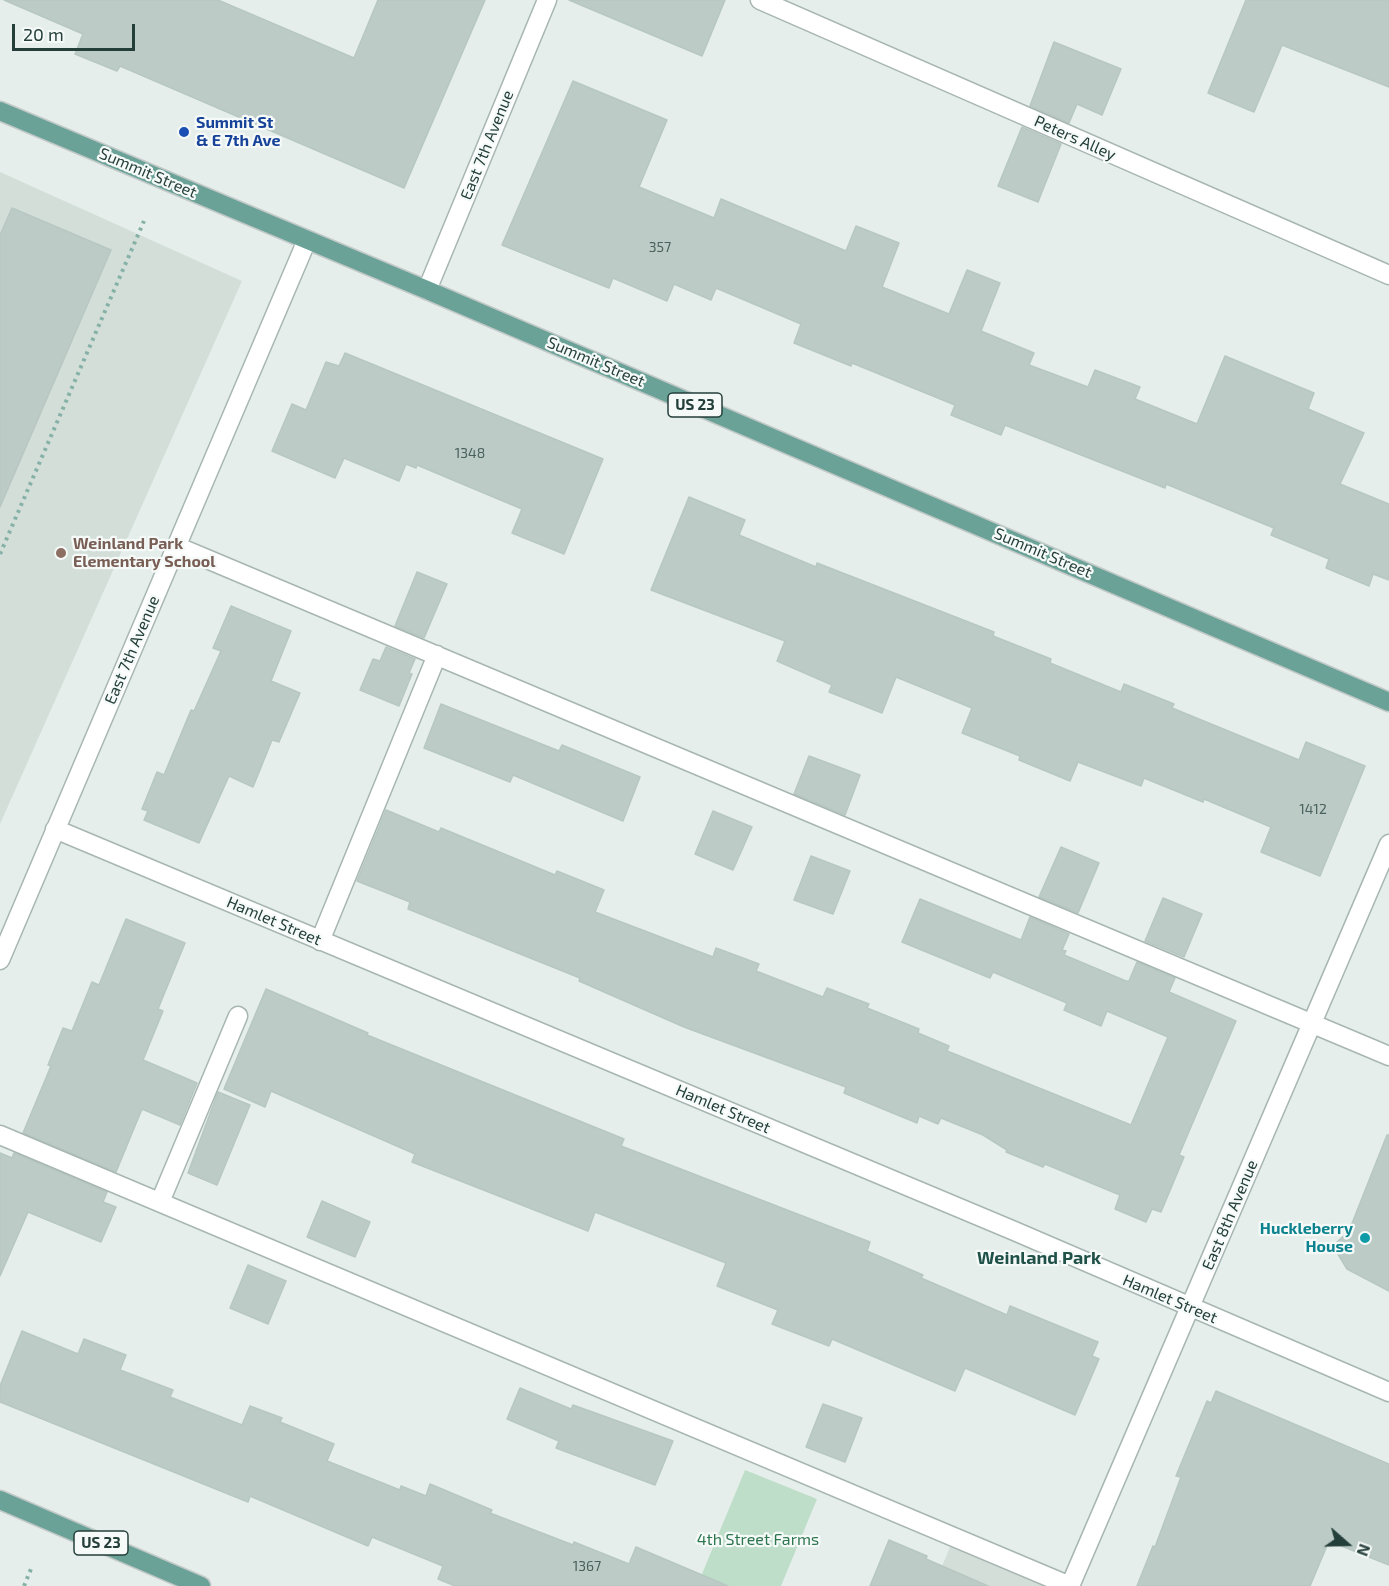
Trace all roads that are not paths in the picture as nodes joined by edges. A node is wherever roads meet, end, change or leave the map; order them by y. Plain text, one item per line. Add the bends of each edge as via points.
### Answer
1 (547, 0) edge
2 (760, 0) edge
3 (0, 111) edge
4 (307, 240) junction
5 (1389, 275) edge
6 (427, 290) junction
7 (176, 546) junction
8 (436, 655) junction
9 (1389, 702) edge
10 (55, 830) junction
11 (1389, 844) edge
12 (320, 941) junction
13 (0, 960) edge
14 (238, 1016) dead end
15 (1313, 1022) junction
16 (1389, 1056) edge
17 (0, 1134) edge
18 (160, 1202) junction
19 (1191, 1308) junction
20 (1389, 1392) edge
21 (0, 1500) edge
22 (201, 1586) edge
23 (1070, 1586) edge

1 - 6 street, East 7th Avenue
2 - 5 street, Peters Alley
3 - 4 main road, Summit Street / US 23
4 - 6 main road, Summit Street / US 23
4 - 7 street, East 7th Avenue
6 - 9 main road, Summit Street / US 23
7 - 8 street
7 - 10 street, East 7th Avenue
8 - 12 street
8 - 15 street
10 - 12 street, Hamlet Street
10 - 13 street, East 7th Avenue
11 - 15 street, East 8th Avenue
12 - 19 street, Hamlet Street
14 - 18 street
15 - 16 street
15 - 19 street, East 8th Avenue
17 - 18 street
18 - 23 street
19 - 20 street, Hamlet Street
19 - 23 street, East 8th Avenue
21 - 22 main road, US 23

